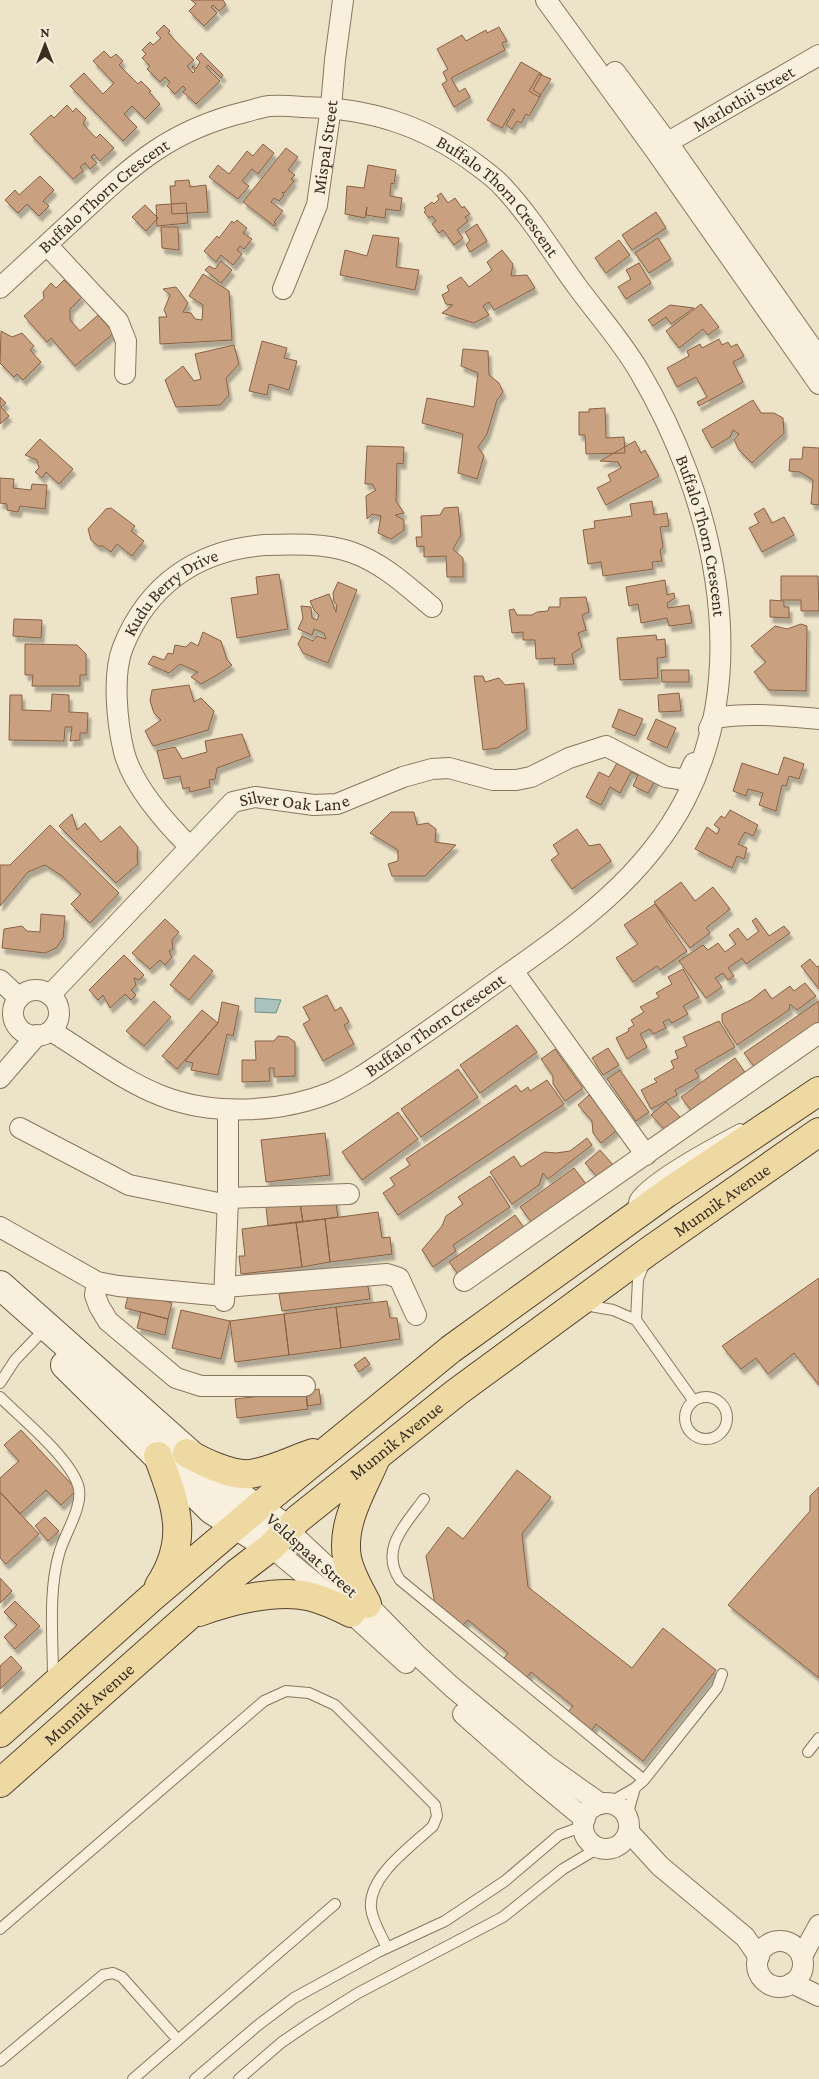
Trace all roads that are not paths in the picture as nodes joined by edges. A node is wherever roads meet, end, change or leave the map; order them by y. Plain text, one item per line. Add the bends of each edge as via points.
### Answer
1 (344, 0) edge
2 (546, 0) edge
3 (562, 0) edge
4 (819, 55) edge
5 (331, 107) junction
6 (662, 146) junction
7 (47, 245) junction
8 (0, 288) edge
9 (283, 288) dead end
10 (819, 358) edge
11 (125, 374) dead end
12 (819, 384) edge
13 (432, 607) dead end
14 (714, 718) junction
15 (819, 719) edge
16 (493, 780) joint
17 (190, 847) junction
18 (513, 971) junction
19 (0, 980) edge
20 (50, 995) junction
21 (16, 1005) junction
22 (0, 1029) edge
23 (44, 1033) junction
24 (819, 1033) edge
25 (0, 1078) edge
26 (819, 1091) edge
27 (228, 1110) junction
28 (20, 1128) dead end
29 (819, 1132) edge
30 (646, 1155) junction
31 (349, 1194) dead end
32 (228, 1201) junction
33 (0, 1227) edge
34 (649, 1251) junction
35 (464, 1281) dead end
36 (97, 1282) junction
37 (0, 1285) edge
38 (224, 1296) junction
39 (576, 1304) junction
40 (0, 1308) edge
41 (416, 1316) dead end
42 (636, 1320) junction
43 (37, 1337) junction
44 (0, 1382) edge
45 (305, 1386) dead end
46 (0, 1397) edge
47 (693, 1400) junction
48 (328, 1449) junction
49 (187, 1453) junction
50 (158, 1456) junction
51 (377, 1457) junction
52 (424, 1499) dead end
53 (258, 1507) junction
54 (236, 1526) junction
55 (280, 1538) junction
56 (151, 1598) junction
57 (359, 1609) junction
58 (189, 1616) junction
59 (722, 1674) dead end
60 (52, 1685) junction
61 (0, 1733) edge
62 (819, 1738) edge
63 (808, 1752) dead end
64 (644, 1780) junction
65 (0, 1783) edge
66 (635, 1788) junction
67 (605, 1804) junction
68 (584, 1822) junction
69 (628, 1824) junction
70 (607, 1847) junction
71 (660, 1866) junction
72 (335, 1904) dead end
73 (817, 1928) edge
74 (0, 1929) edge
75 (387, 1948) junction
76 (769, 1948) junction
77 (799, 1970) junction
78 (819, 1995) edge
79 (178, 2040) junction
80 (0, 2061) edge
81 (133, 2079) edge
82 (195, 2079) edge
83 (239, 2079) edge

1 - 5 street, Mispal Street
2 - 6 street
3 - 6 street
4 - 6 street, Marlothii Street
5 - 7 street, Buffalo Thorn Crescent via 270,106 214,120 177,136 125,173
5 - 9 street, Mispal Street via 317,205
5 - 14 street, Buffalo Thorn Crescent via 371,113 424,131 500,183 538,229 638,369 677,446 708,536 720,624
6 - 10 street
6 - 12 street
7 - 8 street, Buffalo Thorn Crescent
7 - 11 street via 118,321 126,341
13 - 17 street, Kudu Berry Drive via 389,571 351,552 316,545 282,544 222,553 196,562 154,594 122,648 117,675 124,752 132,772 163,819
14 - 15 street via 752,714
14 - 16 street, Buffalo Thorn Crescent via 686,780 666,777 606,746 569,758 531,777
14 - 18 street, Buffalo Thorn Crescent via 684,801 648,855 599,908
16 - 17 street, Silver Oak Lane via 449,768 432,769 408,775 337,804 314,805 246,798 227,807
17 - 20 street, Silver Oak Lane
18 - 27 street, Buffalo Thorn Crescent via 366,1074 332,1092 300,1102
18 - 30 street
19 - 21 street
20 - 21 street via 44,991 31,991
20 - 23 street via 55,1000 58,1019
21 - 22 street
21 - 23 street via 15,1020 23,1032
23 - 25 street
23 - 27 street, Buffalo Thorn Crescent via 160,1096 191,1106
24 - 30 street
26 - 48 main road, Munnik Avenue via 630,1219 451,1349
27 - 32 street
28 - 32 street via 129,1186
29 - 34 main road, Munnik Avenue
30 - 35 street
31 - 32 street
32 - 38 street
33 - 36 street
34 - 39 main road, Munnik Avenue
34 - 42 lane via 638,1279
36 - 38 street
36 - 45 street via 95,1295 108,1321 176,1378 201,1386
37 - 49 street, Veldspaat Street
38 - 41 street via 387,1274 399,1278
39 - 42 lane via 599,1307
39 - 51 main road, Munnik Avenue via 457,1392
40 - 43 street, Veldspaat Street
42 - 47 lane
43 - 44 lane
43 - 50 street, Veldspaat Street
46 - 60 lane via 64,1460 79,1492 54,1578
47 - 47 lane via 706,1396 723,1405 726,1422 716,1436 697,1437 688,1430 685,1414
48 - 49 main road via 248,1474 218,1468
48 - 53 main road, Munnik Avenue
49 - 53 street, Veldspaat Street via 233,1492
50 - 54 street, Veldspaat Street via 212,1510
50 - 56 main road via 175,1504 176,1548 167,1573
51 - 55 main road, Munnik Avenue via 298,1519
51 - 57 main road via 350,1517 346,1542
52 - 64 lane via 393,1546 392,1564 400,1580
53 - 54 main road, Munnik Avenue
53 - 55 street, Veldspaat Street
54 - 55 street, Veldspaat Street
54 - 56 main road, Munnik Avenue
55 - 57 street, Veldspaat Street
55 - 58 main road, Munnik Avenue
56 - 60 main road, Munnik Avenue
57 - 58 main road via 307,1596 267,1595 225,1602
57 - 67 street, Veldspaat Street via 546,1765
57 - 68 street, Veldspaat Street
58 - 65 main road, Munnik Avenue
59 - 64 lane via 717,1688
60 - 61 main road, Munnik Avenue
62 - 63 lane
64 - 66 lane
66 - 67 lane
66 - 69 lane
67 - 68 street via 594,1807
67 - 69 street via 616,1805
68 - 70 street via 588,1839
68 - 75 lane via 559,1835 505,1880 445,1921
69 - 70 street via 621,1844
69 - 71 street
70 - 71 street
70 - 83 lane via 563,1869 503,1917 358,1993 310,2023
71 - 76 street via 744,1937
72 - 79 lane
73 - 76 street
73 - 77 street
74 - 75 lane via 264,1701 286,1691 309,1693 335,1705 436,1805 437,1816 433,1826 380,1876 372,1890 371,1908
75 - 82 lane via 294,1998
76 - 77 street via 794,1946
76 - 77 street via 759,1970 766,1982 779,1986
77 - 78 street
79 - 80 lane via 122,1977 113,1973 103,1975
79 - 81 lane

